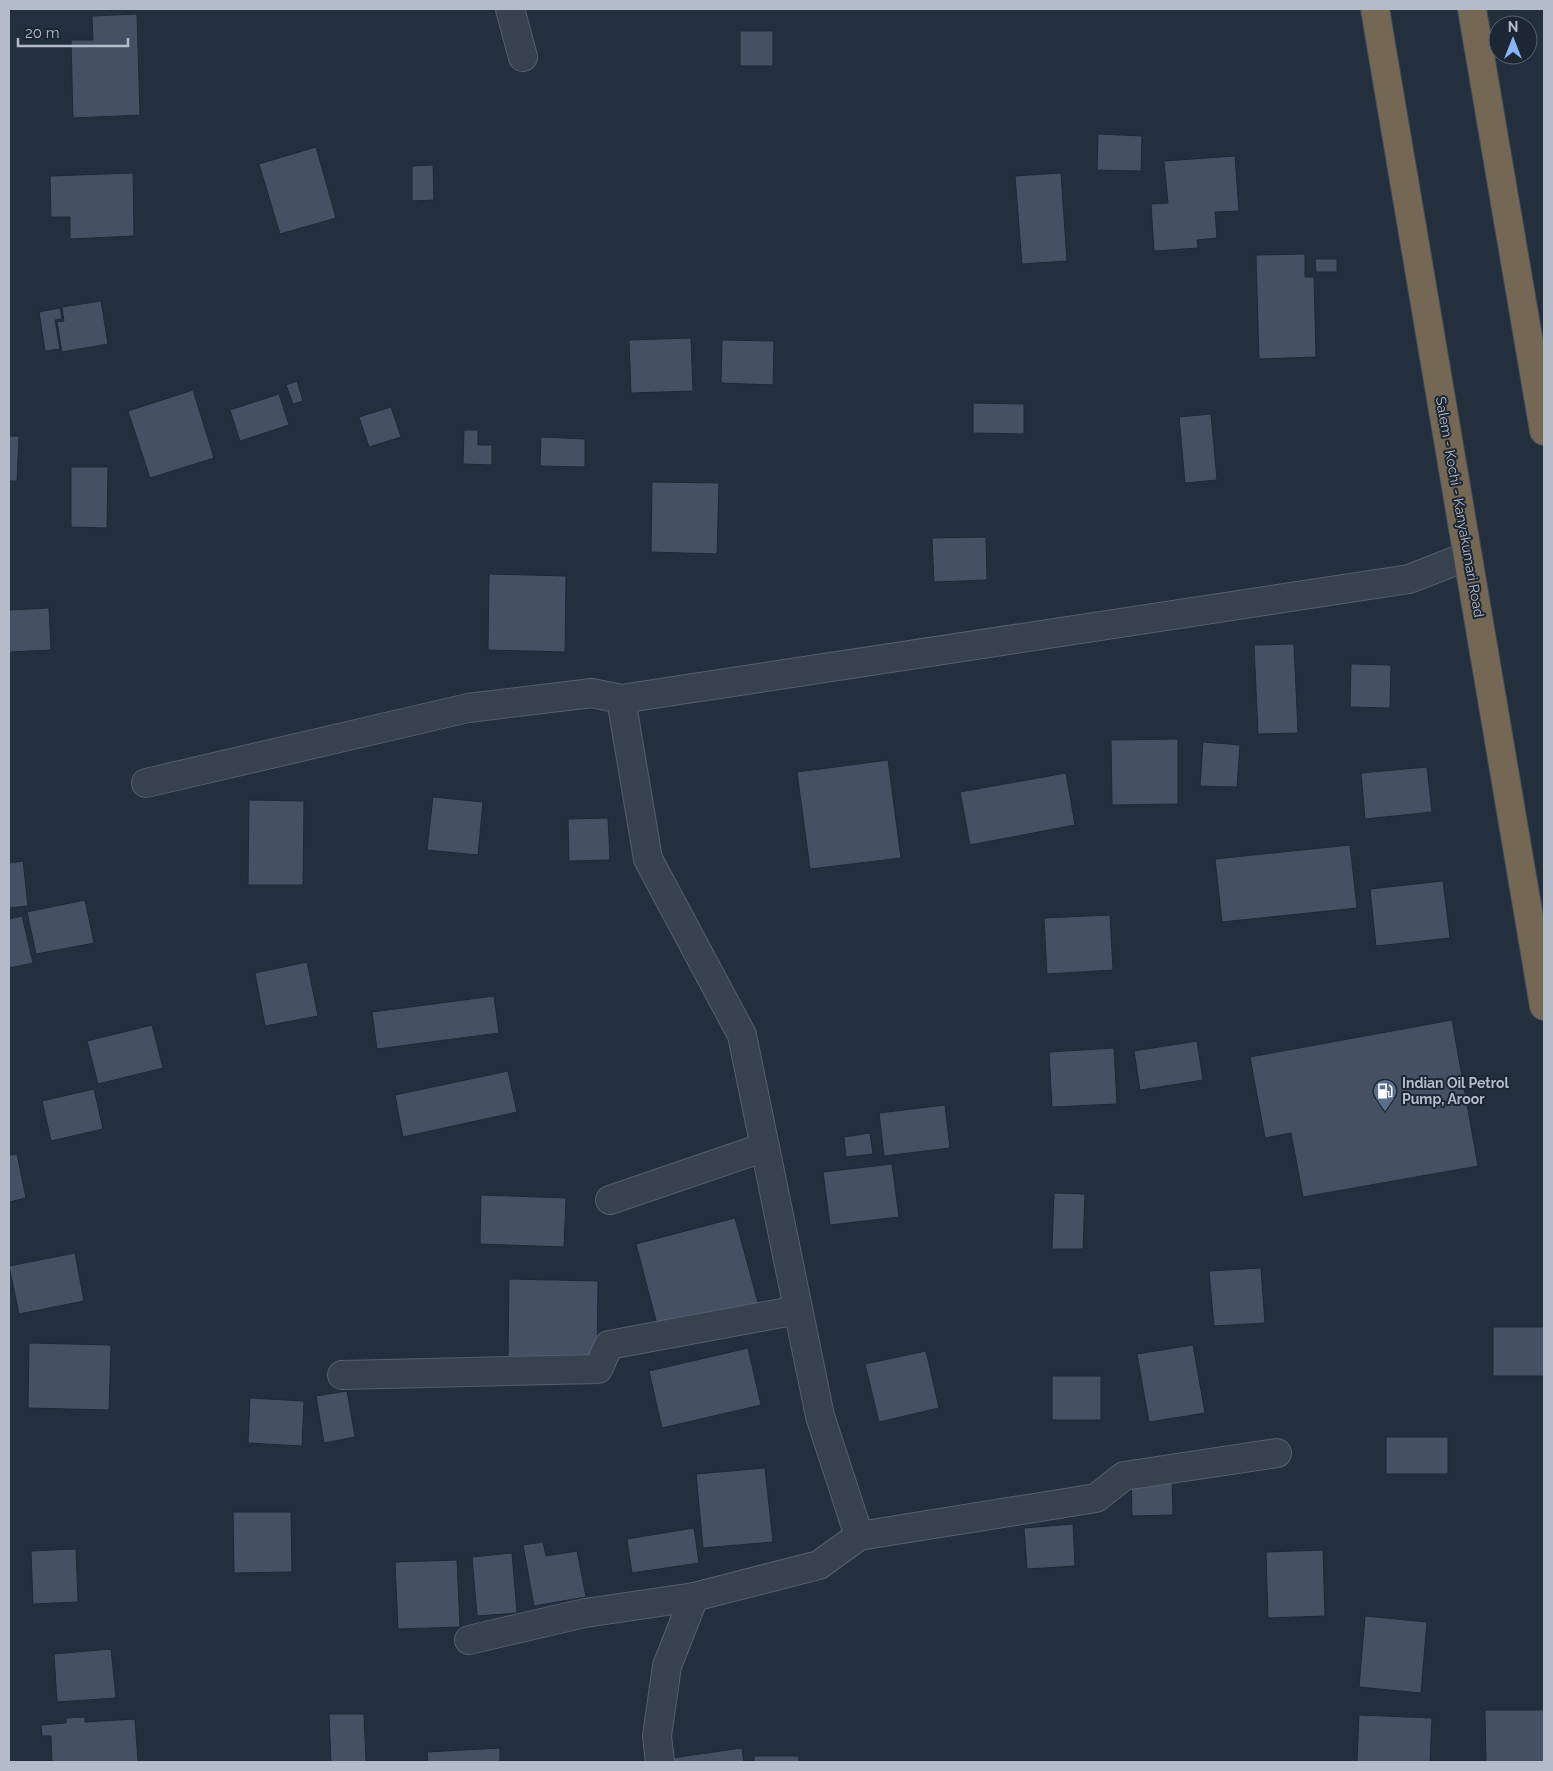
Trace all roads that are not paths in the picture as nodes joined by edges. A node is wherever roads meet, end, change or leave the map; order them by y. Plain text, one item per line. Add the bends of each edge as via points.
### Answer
1 (510, 9) edge
2 (1375, 9) edge
3 (1472, 9) edge
4 (523, 57) dead end
5 (1544, 430) edge
6 (1468, 556) junction
7 (621, 699) junction
8 (146, 783) dead end
9 (1544, 1006) edge
10 (765, 1147) junction
11 (610, 1200) dead end
12 (798, 1310) junction
13 (342, 1375) dead end
14 (1277, 1453) dead end
15 (859, 1536) junction
16 (694, 1597) junction
17 (469, 1640) dead end
18 (660, 1762) edge

1 - 4 street
2 - 6 highway, Salem - Kochi - Kanyakumari Road
3 - 5 highway
6 - 7 street via 1409,579
6 - 9 highway, Salem - Kochi - Kanyakumari Road
7 - 8 street via 592,692 468,708
7 - 10 street via 648,859 742,1035
10 - 11 street
10 - 12 street
12 - 13 street via 609,1345 598,1369
12 - 15 street via 820,1416
14 - 15 street via 1124,1476 1096,1498
15 - 16 street via 819,1565
16 - 17 street via 584,1613
16 - 18 street via 667,1666 657,1736

